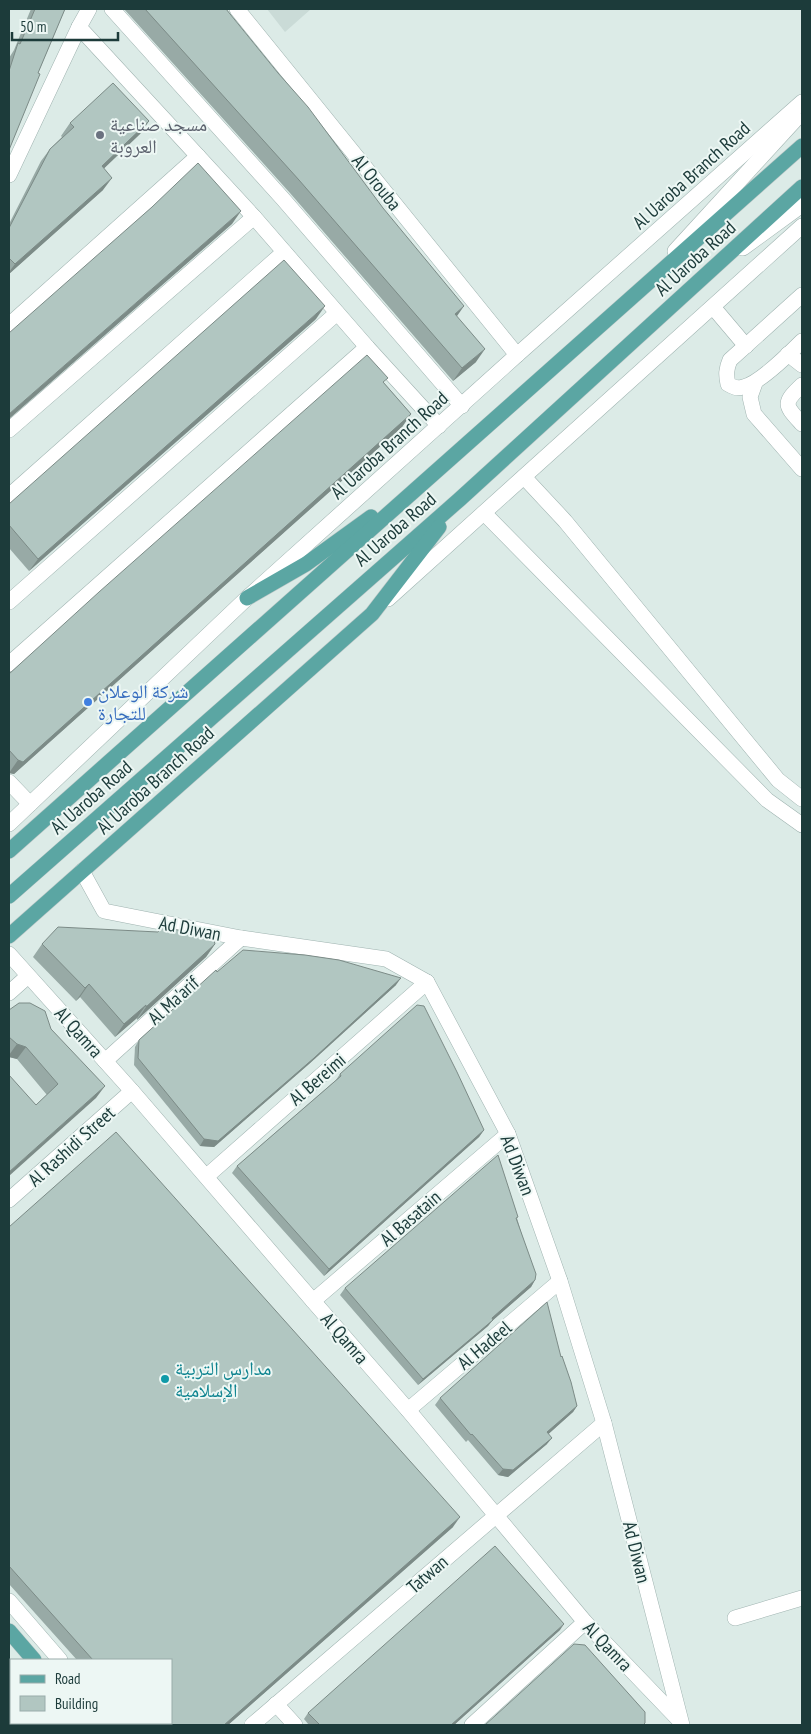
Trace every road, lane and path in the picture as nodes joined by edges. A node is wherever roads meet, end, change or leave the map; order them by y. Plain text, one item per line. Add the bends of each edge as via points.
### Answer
1 (89, 9) edge
2 (112, 9) edge
3 (237, 9) edge
4 (78, 27) junction
5 (802, 102) edge
6 (802, 112) edge
7 (802, 146) edge
8 (198, 156) junction
9 (9, 175) edge
10 (802, 187) edge
11 (802, 205) edge
12 (254, 217) junction
13 (802, 226) edge
14 (284, 252) junction
15 (705, 275) junction
16 (637, 293) junction
17 (802, 295) edge
18 (713, 307) junction
19 (337, 313) junction
20 (9, 325) edge
21 (802, 341) edge
22 (746, 346) junction
23 (366, 347) junction
24 (788, 354) junction
25 (517, 355) junction
26 (802, 365) edge
27 (755, 383) junction
28 (802, 385) edge
29 (462, 406) junction
30 (802, 424) edge
31 (439, 426) junction
32 (9, 430) edge
33 (802, 469) edge
34 (437, 470) junction
35 (524, 477) junction
36 (9, 496) edge
37 (460, 500) junction
38 (484, 513) junction
39 (247, 598) junction
40 (9, 602) edge
41 (372, 614) junction
42 (9, 664) edge
43 (9, 782) edge
44 (802, 799) edge
45 (30, 804) junction
46 (9, 824) edge
47 (802, 825) edge
48 (9, 850) edge
49 (82, 870) junction
50 (9, 896) edge
51 (9, 936) edge
52 (241, 938) junction
53 (9, 954) edge
54 (28, 976) junction
55 (427, 982) junction
56 (9, 992) edge
57 (105, 1061) junction
58 (132, 1091) junction
59 (508, 1134) junction
60 (207, 1176) junction
61 (9, 1200) edge
62 (560, 1281) junction
63 (313, 1301) junction
64 (408, 1410) junction
65 (604, 1423) junction
66 (496, 1515) junction
67 (802, 1598) edge
68 (9, 1601) edge
69 (735, 1618) dead end
70 (585, 1622) junction
71 (9, 1631) edge
72 (33, 1659) edge
73 (59, 1659) edge
74 (276, 1704) junction
75 (680, 1724) edge
76 (252, 1725) edge
77 (295, 1725) edge
78 (472, 1725) edge

1 - 4 street
2 - 29 street via 277,192
3 - 25 street, Al Orouba
4 - 8 street
4 - 9 street
5 - 25 street, Al Uaroba Branch Road
6 - 16 street
7 - 16 main road, Al Uaroba Road
8 - 12 street
8 - 20 street
10 - 15 main road, Al Uaroba Road
11 - 15 street
12 - 14 street
12 - 32 street
13 - 18 street, Al Uaroba Branch Road
14 - 19 street
14 - 36 street
15 - 37 main road, Al Uaroba Road
16 - 34 main road, Al Uaroba Road
17 - 22 street
18 - 22 street
18 - 35 street, Al Uaroba Branch Road
19 - 23 street
19 - 40 street
21 - 24 street
22 - 27 street via 730,360 726,376 728,384 735,388
23 - 31 street
23 - 42 street
24 - 26 street
24 - 27 street
25 - 29 street, Al Uaroba Branch Road
27 - 33 street via 750,397 754,414
28 - 30 street via 788,398 787,404
29 - 31 street, Al Uaroba Branch Road
31 - 39 street, Al Uaroba Branch Road
34 - 39 main road via 306,564
34 - 48 main road, Al Uaroba Road
35 - 38 street, Al Uaroba Branch Road
35 - 44 street via 565,521 778,780
37 - 41 main road, Al Uaroba Branch Road
37 - 50 main road, Al Uaroba Road
38 - 41 street, Al Uaroba Branch Road
38 - 47 street via 767,800
39 - 45 street, Al Uaroba Branch Road
41 - 49 main road, Al Uaroba Branch Road
43 - 45 street
45 - 46 street, Al Uaroba Branch Road
49 - 51 main road, Al Uaroba Branch Road
49 - 52 street, Ad Diwan via 104,912
52 - 55 street, Ad Diwan via 386,959
52 - 57 street, Al Ma'arif
53 - 54 street, Al Qamra
54 - 56 street
54 - 57 street, Al Qamra
55 - 59 street, Ad Diwan
55 - 60 street, Al Bereimi
57 - 58 street, Al Qamra
58 - 60 street, Al Qamra
58 - 61 street, Al Rashidi Street
59 - 62 street, Ad Diwan
59 - 63 street, Al Basatain
60 - 63 street, Al Qamra
62 - 64 street, Al Hadeel
62 - 65 street, Ad Diwan
63 - 64 street, Al Qamra
64 - 66 street, Al Qamra
65 - 66 street, Tatwan
65 - 75 street, Ad Diwan
66 - 70 street, Al Qamra
66 - 74 street, Tatwan
67 - 69 street
68 - 73 street
70 - 75 street, Al Qamra
70 - 78 street
71 - 72 main road
74 - 76 street, Tatwan
74 - 77 street

